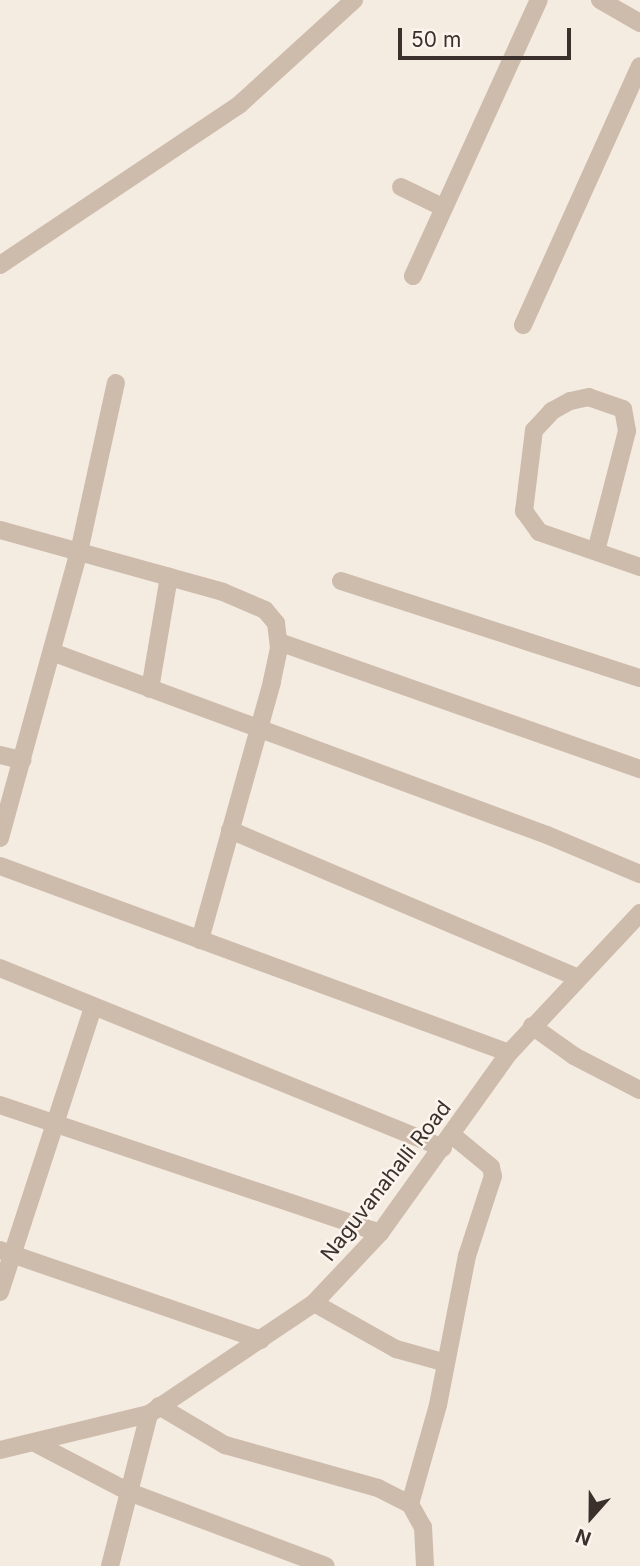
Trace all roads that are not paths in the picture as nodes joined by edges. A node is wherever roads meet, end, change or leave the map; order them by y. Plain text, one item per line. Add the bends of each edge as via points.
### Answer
1 (354, 0) edge
2 (539, 0) edge
3 (600, 0) edge
4 (640, 23) edge
5 (640, 66) edge
6 (401, 187) dead end
7 (442, 207) junction
8 (0, 265) edge
9 (413, 276) dead end
10 (523, 325) dead end
11 (116, 383) dead end
12 (0, 530) edge
13 (596, 551) junction
14 (79, 552) junction
15 (640, 567) edge
16 (169, 577) junction
17 (341, 581) dead end
18 (279, 642) junction
19 (52, 652) junction
20 (640, 678) edge
21 (150, 689) junction
22 (259, 731) junction
23 (0, 755) edge
24 (22, 760) junction
25 (640, 769) edge
26 (230, 830) junction
27 (0, 838) edge
28 (0, 866) edge
29 (640, 874) edge
30 (640, 913) edge
31 (200, 940) junction
32 (0, 968) edge
33 (576, 977) junction
34 (93, 1007) junction
35 (533, 1026) junction
36 (509, 1054) junction
37 (640, 1090) edge
38 (0, 1105) edge
39 (55, 1125) junction
40 (447, 1141) junction
41 (380, 1233) junction
42 (6, 1252) edge
43 (0, 1292) edge
44 (314, 1303) junction
45 (261, 1340) junction
46 (443, 1362) junction
47 (154, 1410) junction
48 (35, 1443) junction
49 (0, 1450) edge
50 (129, 1492) junction
51 (410, 1504) junction
52 (110, 1566) edge
53 (326, 1566) edge
54 (425, 1566) edge

1 - 8 street via 239,105
2 - 7 street
3 - 4 street
5 - 10 street
6 - 7 street
7 - 9 street
11 - 14 street
12 - 14 street
13 - 13 street via 627,430 623,409 589,397 561,406 534,430 524,511 539,532
13 - 15 street
14 - 16 street
14 - 19 street
16 - 18 street via 265,610 276,623
16 - 21 street
17 - 20 street
18 - 22 street
18 - 25 street
19 - 21 street
19 - 24 street
21 - 22 street
22 - 26 street
22 - 29 street via 547,835
23 - 24 street
24 - 27 street
26 - 31 street via 222,873
26 - 33 street
28 - 31 street
30 - 33 street, Naguvanahalli Road
31 - 36 street
32 - 34 street
33 - 35 street, Naguvanahalli Road
34 - 39 street
34 - 40 street
35 - 36 street, Naguvanahalli Road
35 - 37 street via 574,1056
36 - 40 street, Naguvanahalli Road
38 - 39 street
39 - 41 street
39 - 42 street
40 - 41 street, Naguvanahalli Road
40 - 46 street via 491,1167 493,1176 467,1256
41 - 44 street, Naguvanahalli Road
42 - 43 street
42 - 45 street
44 - 45 street, Naguvanahalli Road
44 - 46 street via 396,1349
45 - 47 street, Naguvanahalli Road
46 - 51 street via 438,1405
47 - 48 street, Naguvanahalli Road
47 - 50 street
47 - 51 street via 225,1445 378,1488
48 - 49 street, Naguvanahalli Road
48 - 50 street
50 - 52 street
50 - 53 street
51 - 54 street via 423,1527

